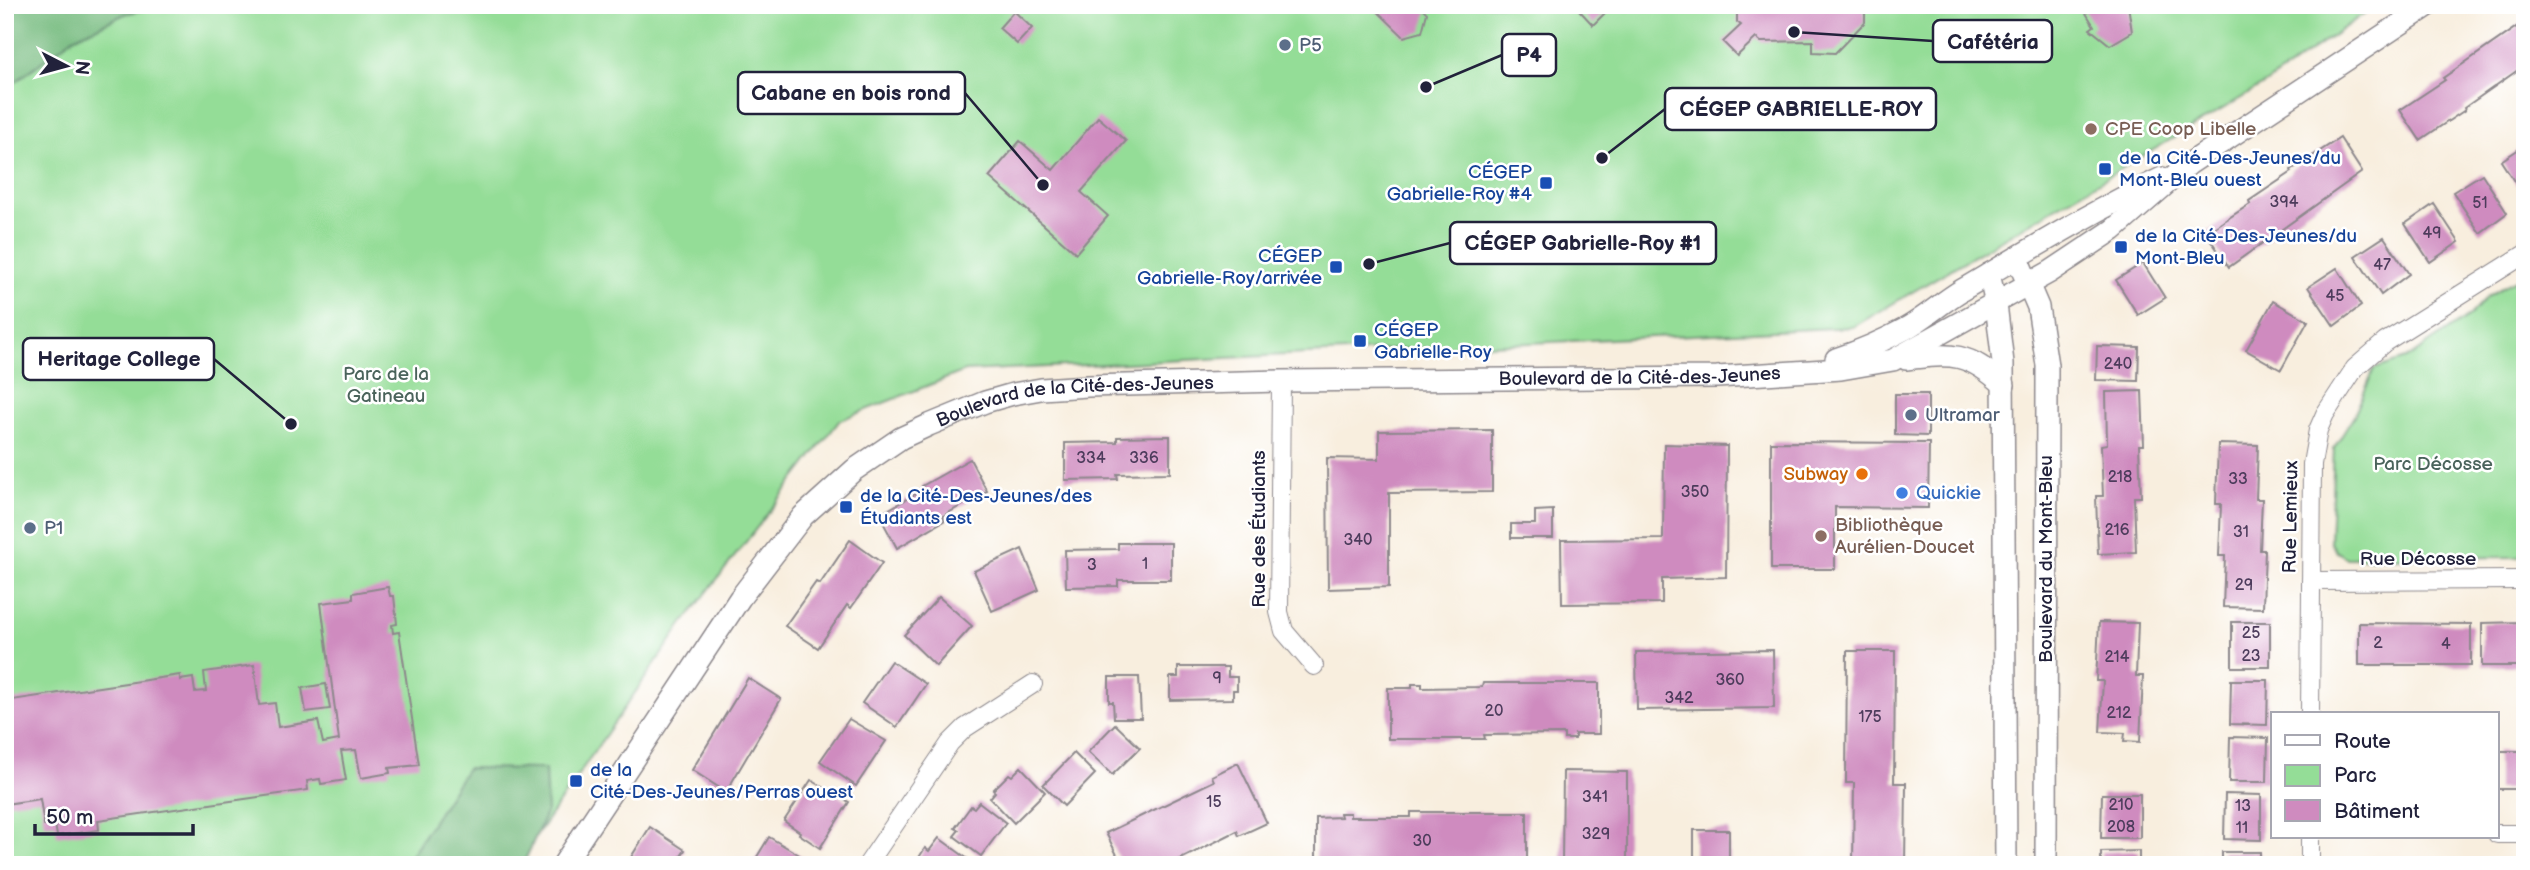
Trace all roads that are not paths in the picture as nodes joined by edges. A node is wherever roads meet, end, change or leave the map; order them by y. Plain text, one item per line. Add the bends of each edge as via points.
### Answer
1 (2429, 5) edge
2 (2189, 164) junction
3 (2525, 254) edge
4 (2017, 258) junction
5 (1989, 274) junction
6 (2029, 284) junction
7 (1996, 304) junction
8 (1893, 360) junction
9 (1802, 370) junction
10 (1281, 381) junction
11 (2004, 385) junction
12 (2525, 580) edge
13 (2311, 581) junction
14 (1314, 666) dead end
15 (1032, 684) dead end
16 (2310, 712) edge
17 (2498, 834) edge
18 (2525, 834) edge
19 (2310, 838) edge
20 (563, 865) edge
21 (867, 865) edge
22 (2006, 865) edge
23 (2046, 865) edge
24 (2310, 865) edge

1 - 2 street, Boulevard de la Cité-des-Jeunes
2 - 4 street, Boulevard de la Cité-des-Jeunes via 2112,202
2 - 6 street, Boulevard de la Cité-des-Jeunes via 2113,230
3 - 13 street, Rue Lemieux via 2385,342 2355,368 2325,414 2314,449
4 - 5 street, Boulevard de la Cité-des-Jeunes
4 - 6 street, Boulevard du Mont-Bleu
5 - 7 street
5 - 9 street, Boulevard de la Cité-des-Jeunes via 1906,329
6 - 7 street, Boulevard de la Cité-des-Jeunes
6 - 23 street, Boulevard du Mont-Bleu via 2038,307 2047,365
7 - 8 street, Boulevard de la Cité-des-Jeunes
7 - 11 street
8 - 9 street, Boulevard de la Cité-des-Jeunes
8 - 11 street via 1960,356
9 - 10 street, Boulevard de la Cité-des-Jeunes via 1691,378
10 - 14 street, Rue des Étudiants via 1279,612 1284,631
10 - 20 street, Boulevard de la Cité-des-Jeunes via 1041,389 962,411 877,453 810,509 759,572
11 - 22 street
12 - 13 street, Rue Décosse
13 - 16 street, Rue Lemieux
15 - 21 street via 950,743
17 - 18 street
19 - 24 street

